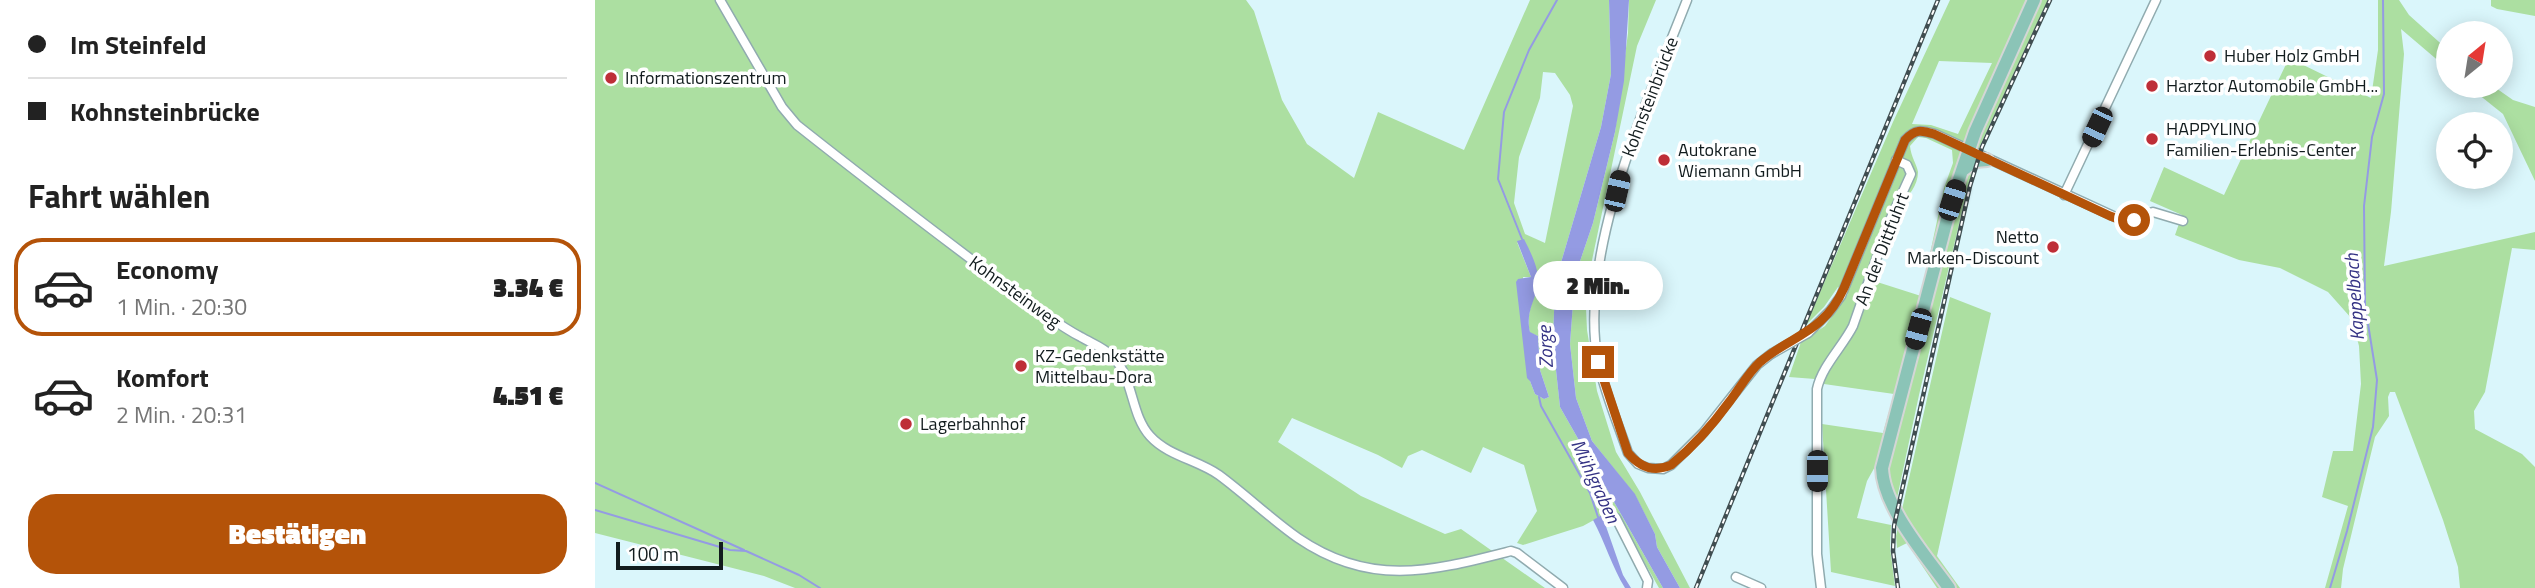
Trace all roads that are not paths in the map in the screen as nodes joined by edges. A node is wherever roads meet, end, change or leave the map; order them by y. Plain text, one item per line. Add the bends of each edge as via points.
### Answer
1 (720, 0) edge
2 (1687, 0) edge
3 (2034, 0) edge
4 (2156, 0) edge
5 (1968, 151) junction
6 (1896, 160) junction
7 (1987, 160) junction
8 (1961, 173) junction
9 (2064, 195) junction
10 (2183, 221) dead end
11 (1616, 519) dead end
12 (1736, 577) dead end
13 (1563, 588) edge
14 (1647, 588) edge
15 (1761, 588) edge
16 (1821, 588) edge
17 (1949, 588) edge

1 - 13 street, Kohnsteinweg via 797,125 1058,324 1113,356 1125,375 1137,414 1162,446 1217,474 1297,537 1345,562 1412,571 1449,568 1511,551
2 - 6 street, Kohnsteinbrücke, bridge via 1622,171 1595,287 1598,362 1628,453 1638,464 1656,469 1671,465 1757,365 1808,333 1837,302
3 - 5 main road
4 - 9 street
5 - 6 street, Kohnsteinbrücke via 1919,130 1905,140
5 - 7 street
5 - 8 main road
6 - 16 street, An der Dittfuhrt via 1907,165 1911,174 1853,326 1817,388
7 - 8 main road via 1975,160
7 - 9 street
8 - 17 main road via 1882,468 1885,491 1897,513
9 - 10 street via 2124,221 2153,212
11 - 14 street via 1648,581
12 - 15 street

